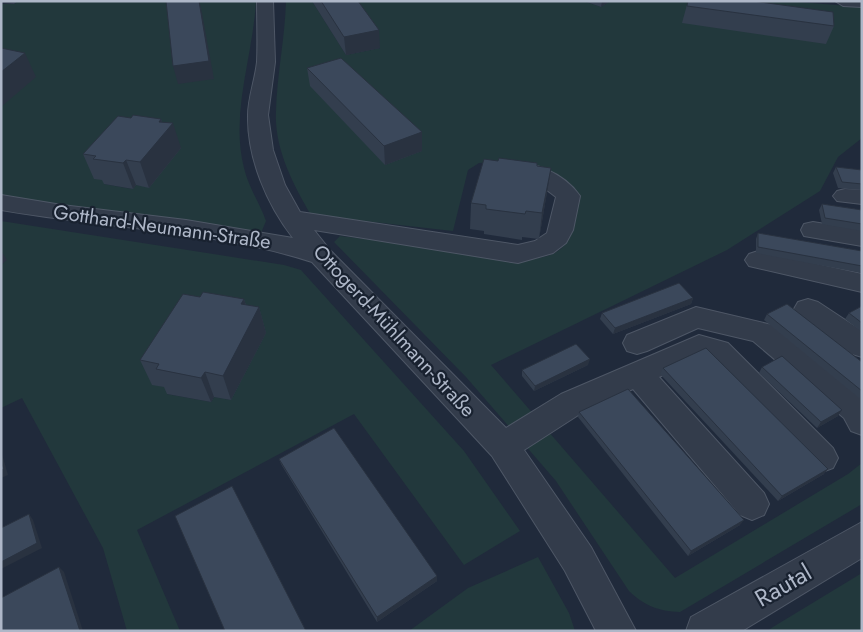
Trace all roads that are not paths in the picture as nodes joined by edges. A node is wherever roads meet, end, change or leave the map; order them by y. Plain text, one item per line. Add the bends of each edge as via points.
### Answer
1 (265, 1) edge
2 (843, 1) edge
3 (862, 2) edge
4 (501, 167) edge
5 (1, 202) edge
6 (292, 219) junction
7 (813, 230) dead end
8 (862, 238) edge
9 (321, 256) junction
10 (758, 260) dead end
11 (862, 283) edge
12 (808, 309) dead end
13 (862, 346) edge
14 (637, 358) junction
15 (862, 422) edge
16 (503, 446) junction
17 (822, 458) dead end
18 (752, 504) dead end
19 (862, 539) edge
20 (617, 631) edge
21 (705, 631) edge

1 - 6 street, Ottogerd-Mühlmann-Straße via 266,62 258,115 262,150 274,184
2 - 3 street
4 - 6 street via 540,174 558,184 568,196 561,232 554,243 540,250 518,254
5 - 9 street, Gotthard-Neumann-Straße via 280,243
6 - 9 street, Ottogerd-Mühlmann-Straße
7 - 8 street
9 - 16 street, Ottogerd-Mühlmann-Straße
10 - 11 street
12 - 13 street
14 - 15 street via 696,317 762,332 855,409
14 - 16 street
14 - 17 street via 700,346 718,351
14 - 18 street
16 - 20 street, Ottogerd-Mühlmann-Straße via 578,559
19 - 21 street, Rautal

